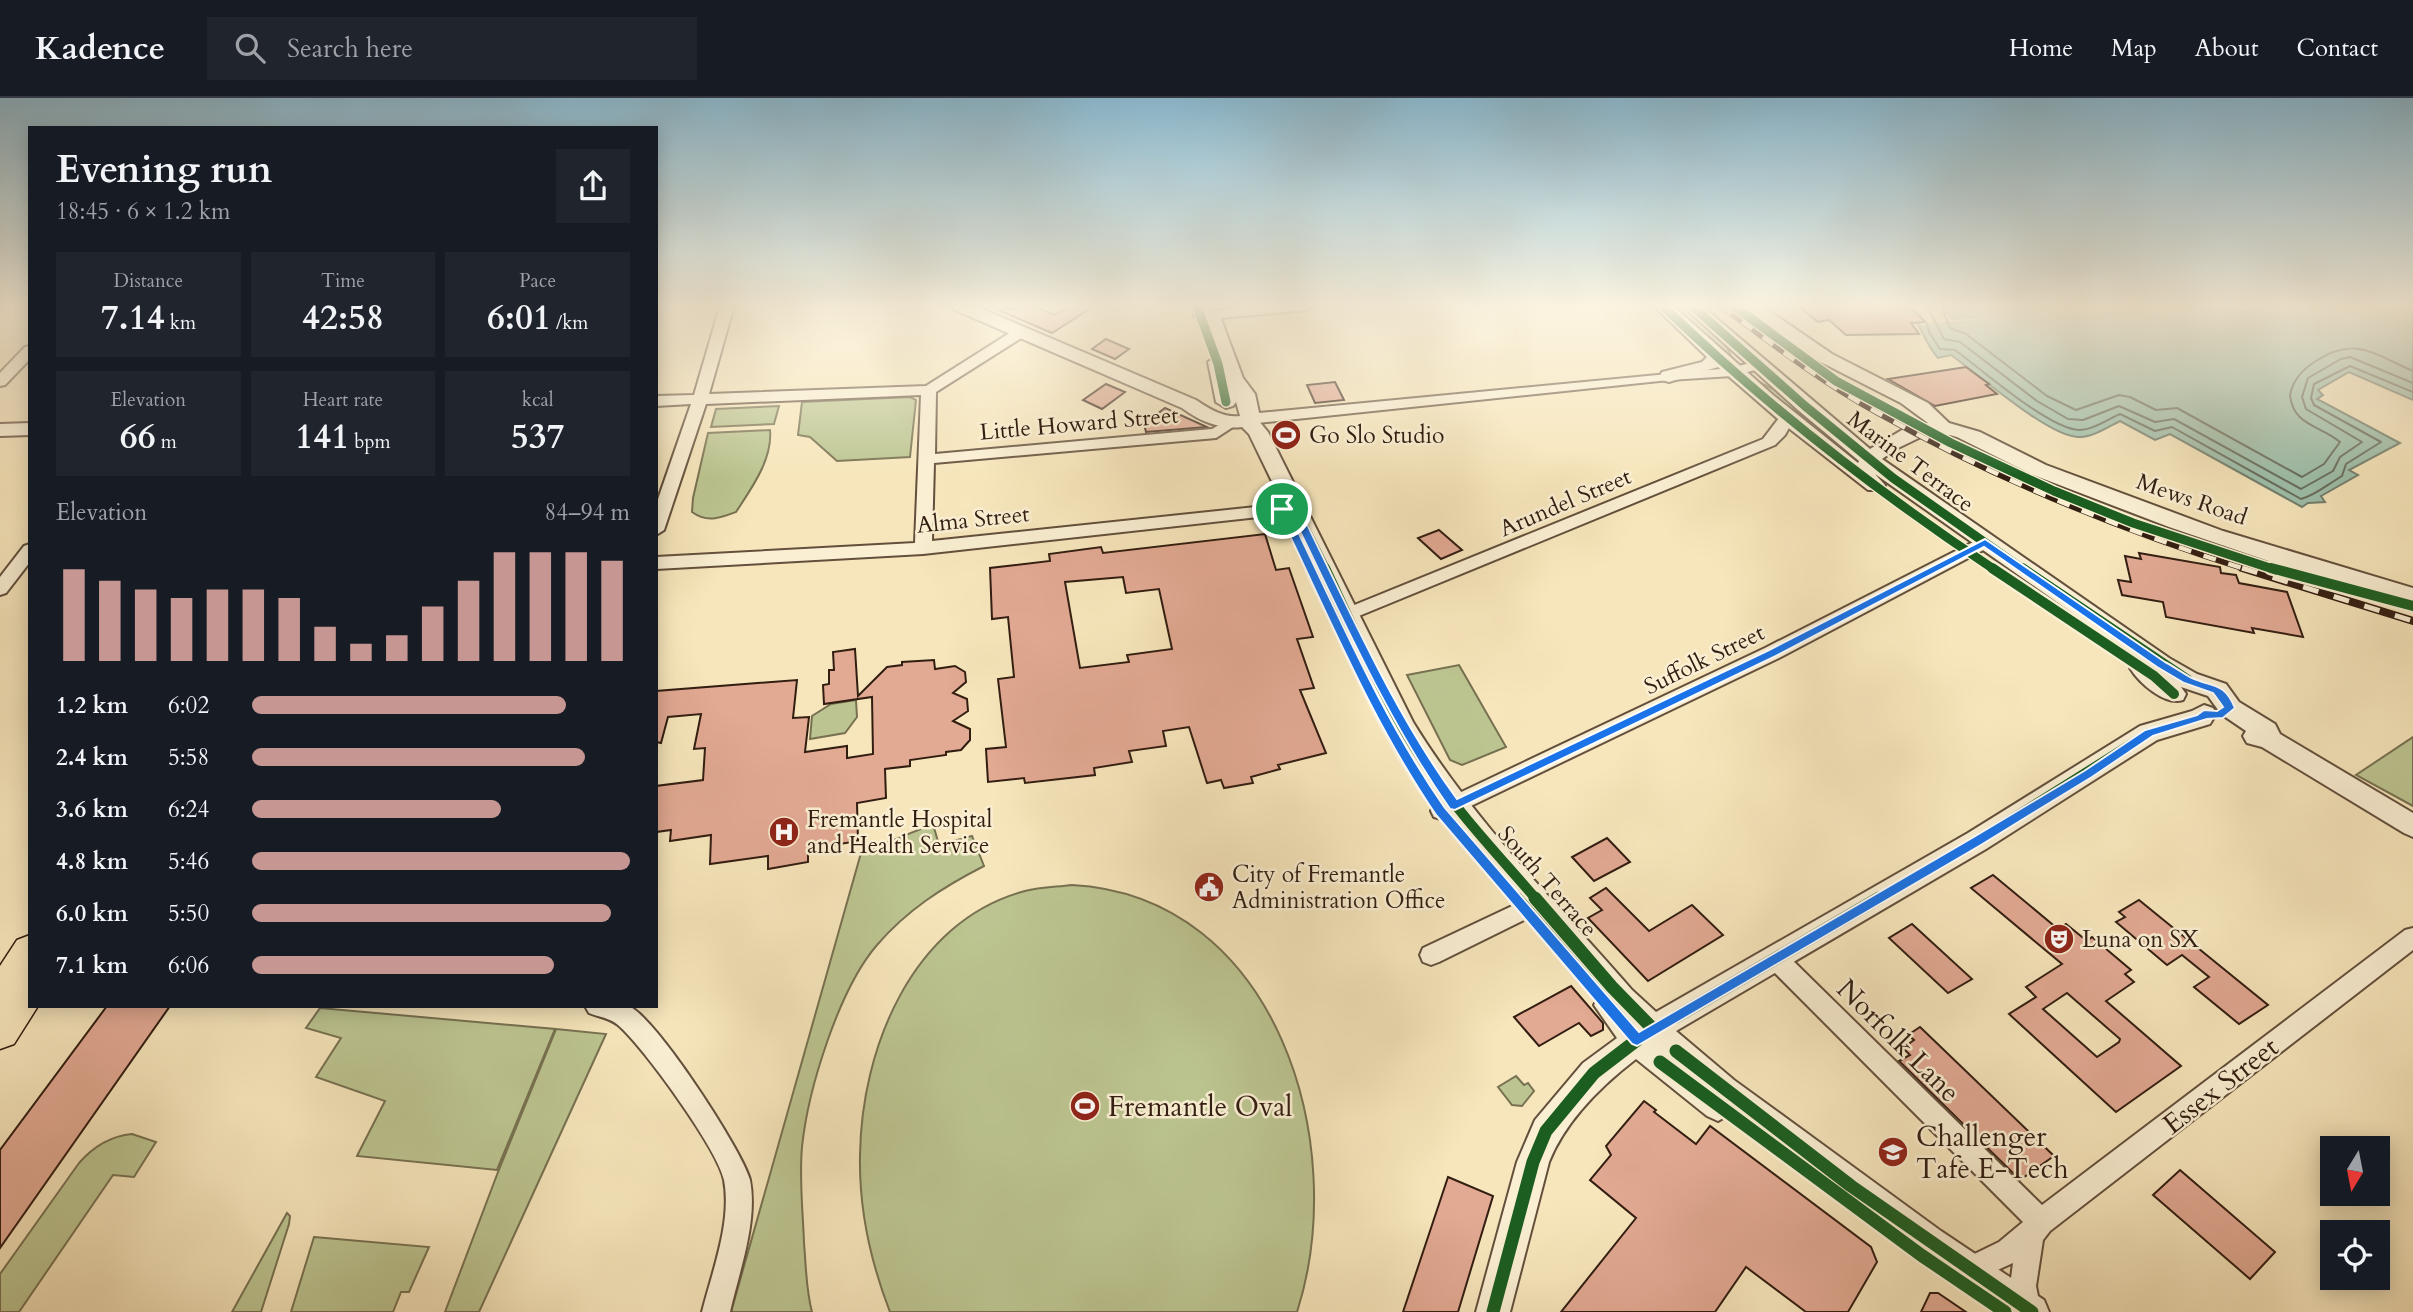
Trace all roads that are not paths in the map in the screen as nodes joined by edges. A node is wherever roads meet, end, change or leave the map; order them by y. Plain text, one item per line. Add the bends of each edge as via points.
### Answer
1 (18, 363) edge
2 (711, 363) edge
3 (972, 363) edge
4 (1092, 363) edge
5 (1218, 363) edge
6 (1722, 363) edge
7 (1755, 363) edge
8 (1835, 363) edge
9 (1724, 365) junction
10 (1758, 365) junction
11 (1840, 366) junction
12 (1669, 376) joint
13 (0, 382) edge
14 (929, 390) junction
15 (700, 399) junction
16 (658, 401) edge
17 (1899, 404) junction
18 (1796, 412) junction
19 (1235, 416) junction
20 (28, 429) edge
21 (0, 430) edge
22 (1944, 432) junction
23 (1898, 434) junction
24 (1831, 453) junction
25 (928, 459) junction
26 (1877, 463) junction
27 (1899, 503) junction
28 (1288, 508) junction
29 (658, 521) edge
30 (1977, 547) junction
31 (923, 548) junction
32 (28, 553) edge
33 (658, 564) edge
34 (0, 589) edge
35 (2413, 596) edge
36 (1348, 614) junction
37 (2180, 692) junction
38 (2214, 713) junction
39 (2149, 733) junction
40 (1448, 808) junction
41 (2413, 826) edge
42 (1532, 905) junction
43 (2413, 937) edge
44 (1431, 955) dead end
45 (1775, 958) junction
46 (23, 963) edge
47 (0, 999) edge
48 (603, 1008) edge
49 (0, 1032) edge
50 (1645, 1035) junction
51 (2035, 1230) junction
52 (1969, 1270) junction
53 (2022, 1311) edge
54 (716, 1312) edge
55 (1493, 1312) edge

1 - 13 street
2 - 15 street
3 - 14 street
4 - 19 street via 1192,409
5 - 19 street, South Terrace
6 - 9 street, Marine Terrace
7 - 10 street, Marine Terrace
8 - 11 street
9 - 10 street
9 - 12 street
9 - 18 street, Marine Terrace
10 - 18 street, Marine Terrace
11 - 17 street
11 - 22 street via 1930,413
12 - 19 street, Little Howard Street via 1305,416
14 - 15 street
14 - 25 street
15 - 16 street
15 - 29 street via 670,464
17 - 22 street
17 - 23 street via 1912,424
18 - 23 street via 1861,438
18 - 24 street, Marine Terrace
18 - 26 street, Marine Terrace
18 - 36 street, Arundel Street via 1769,442
19 - 25 street, Little Howard Street via 1216,433
19 - 28 street, South Terrace
20 - 21 street
22 - 26 street via 1915,432
22 - 35 street, Mews Road via 2149,513
23 - 26 street via 1873,451
24 - 26 street
24 - 27 street, Marine Terrace
25 - 31 street
26 - 27 street via 1865,471
26 - 30 street, Marine Terrace
27 - 30 street, Marine Terrace
28 - 31 street, Alma Street
28 - 36 street, South Terrace
28 - 40 street, South Terrace via 1389,729
30 - 37 street, Marine Terrace
30 - 40 street, Suffolk Street via 1760,659
31 - 33 street, Alma Street
32 - 34 street
36 - 40 street, South Terrace
37 - 38 street, Marine Terrace via 2192,711
37 - 39 street
38 - 39 street
38 - 41 street, Marine Terrace via 2270,740
39 - 45 street via 1988,835
40 - 42 street, South Terrace
42 - 44 street
42 - 50 street, South Terrace
43 - 51 street, Essex Street
45 - 50 street
45 - 51 street, Norfolk Lane
46 - 47 main road
46 - 49 main road
48 - 54 street via 625,1016 641,1033 717,1138 737,1177 736,1227
50 - 52 street, South Terrace
50 - 53 street, South Terrace via 1667,1069 1776,1149 1921,1255
50 - 55 street via 1594,1073 1546,1131 1533,1162
51 - 52 street, Essex Street via 1988,1263
51 - 53 street
52 - 53 street, South Terrace

